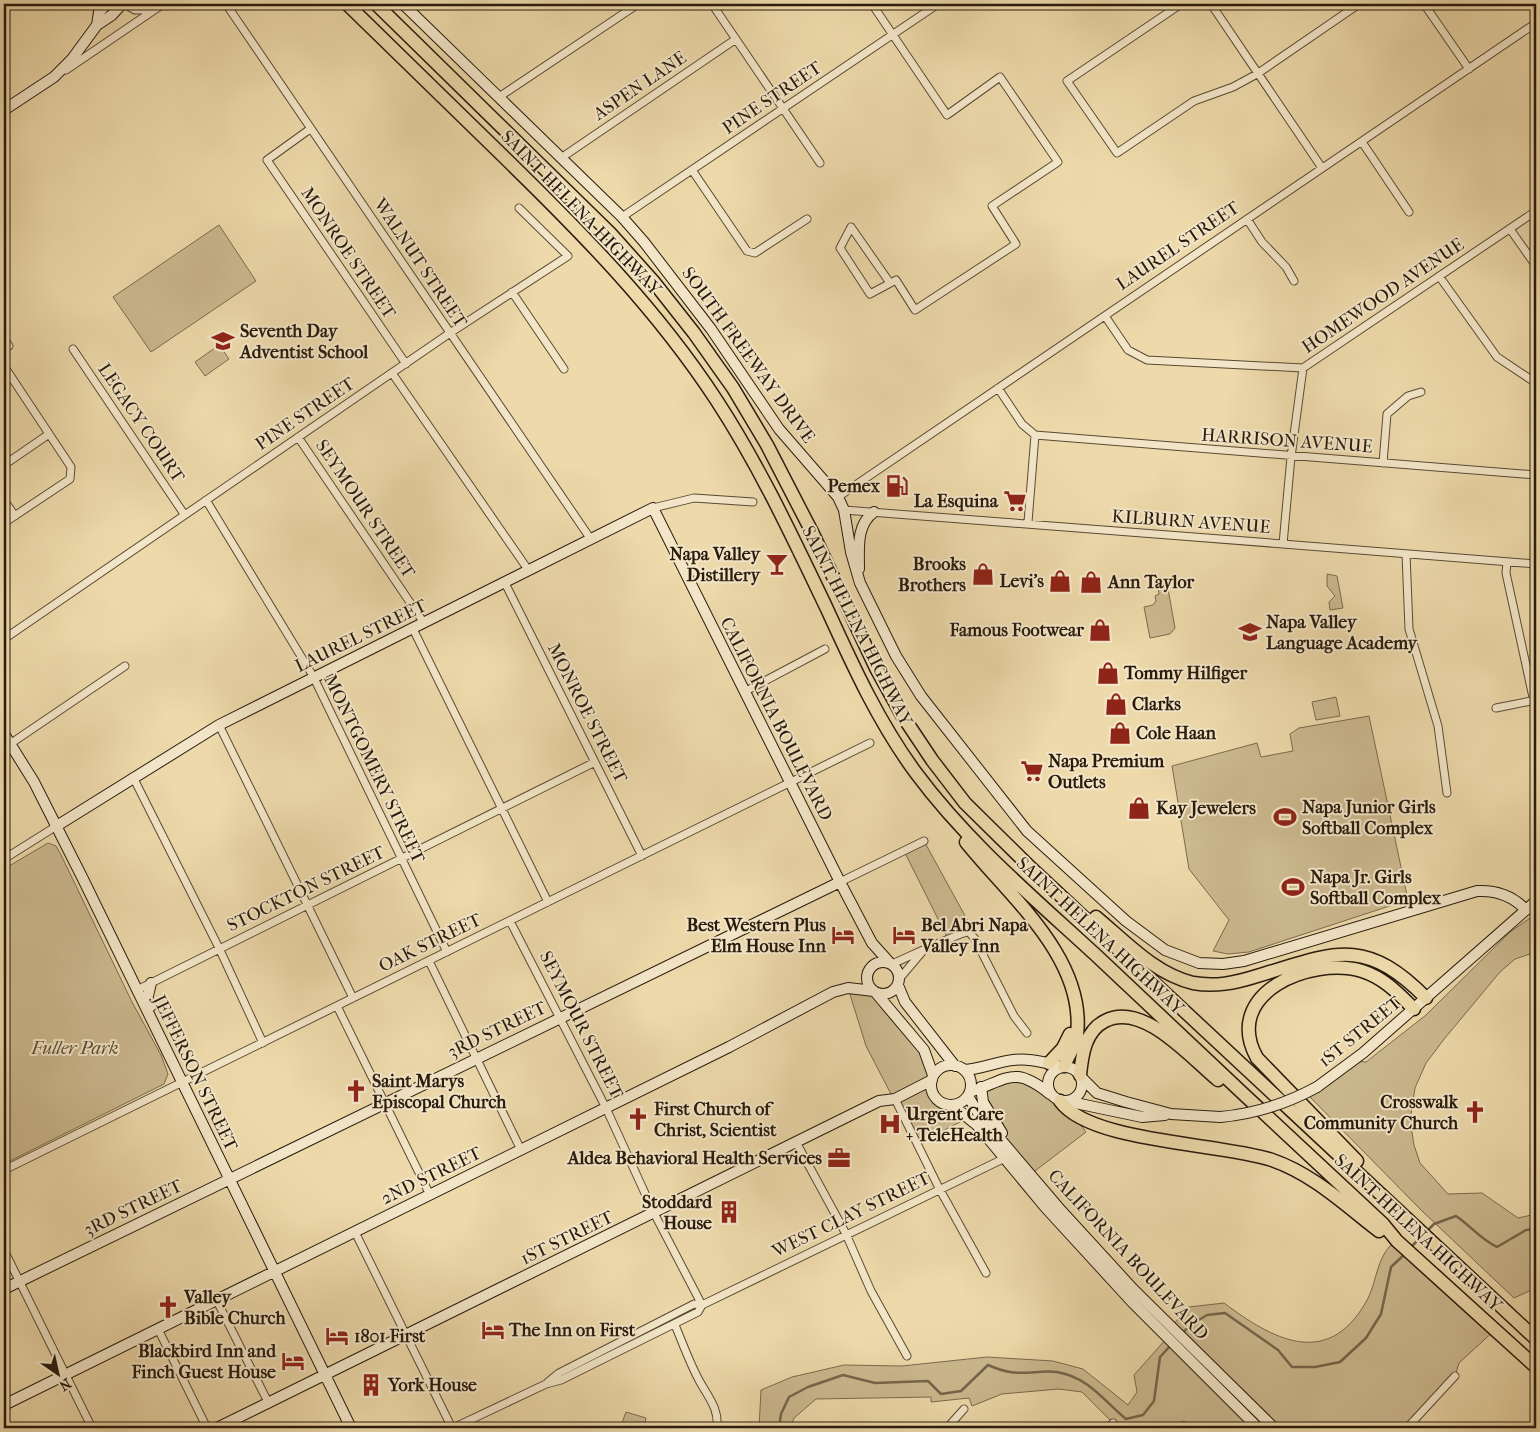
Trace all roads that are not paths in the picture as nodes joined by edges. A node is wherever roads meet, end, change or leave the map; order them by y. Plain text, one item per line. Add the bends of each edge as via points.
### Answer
1 (107, 4) edge
2 (123, 4) edge
3 (163, 4) edge
4 (226, 4) edge
5 (347, 4) edge
6 (376, 4) edge
7 (403, 4) edge
8 (638, 4) edge
9 (712, 4) edge
10 (872, 4) edge
11 (938, 4) edge
12 (1182, 4) edge
13 (1211, 4) edge
14 (1359, 4) edge
15 (1424, 4) edge
16 (153, 10) junction
17 (1536, 23) edge
18 (97, 25) junction
19 (892, 35) junction
20 (736, 39) junction
21 (1469, 69) junction
22 (1257, 74) junction
23 (54, 77) junction
24 (499, 97) junction
25 (5, 107) edge
26 (783, 108) junction
27 (310, 129) junction
28 (1362, 142) junction
29 (561, 158) junction
30 (820, 163) dead end
31 (1322, 168) junction
32 (692, 170) junction
33 (518, 208) dead end
34 (1409, 212) dead end
35 (1536, 212) edge
36 (622, 217) junction
37 (807, 219) dead end
38 (1247, 219) junction
39 (1510, 229) junction
40 (1536, 266) edge
41 (1439, 276) junction
42 (1294, 281) dead end
43 (890, 283) junction
44 (512, 292) junction
45 (1105, 316) junction
46 (450, 333) junction
47 (4, 339) edge
48 (8, 346) dead end
49 (73, 349) dead end
50 (406, 364) junction
51 (4, 366) edge
52 (1303, 368) junction
53 (564, 369) dead end
54 (392, 373) junction
55 (1536, 383) edge
56 (998, 388) junction
57 (1421, 392) dead end
58 (49, 434) junction
59 (1035, 435) junction
60 (298, 437) junction
61 (1291, 457) junction
62 (1383, 463) junction
63 (4, 465) edge
64 (1536, 475) edge
65 (838, 497) junction
66 (4, 500) edge
67 (206, 500) junction
68 (753, 502) dead end
69 (654, 508) junction
70 (844, 510) junction
71 (874, 512) junction
72 (184, 514) junction
73 (15, 516) junction
74 (1028, 522) junction
75 (4, 523) edge
76 (590, 538) junction
77 (1283, 544) junction
78 (1406, 554) junction
79 (1507, 562) junction
80 (1536, 564) edge
81 (529, 571) junction
82 (505, 583) junction
83 (860, 583) junction
84 (424, 623) junction
85 (412, 629) junction
86 (4, 639) edge
87 (825, 649) dead end
88 (125, 666) dead end
89 (313, 676) junction
90 (744, 692) junction
91 (1535, 700) edge
92 (1496, 708) dead end
93 (1536, 711) edge
94 (218, 725) junction
95 (885, 726) junction
96 (4, 734) edge
97 (870, 743) dead end
98 (10, 744) junction
99 (595, 762) junction
100 (133, 777) junction
101 (790, 783) junction
102 (1446, 793) dead end
103 (502, 808) junction
104 (56, 827) junction
105 (998, 837) junction
106 (924, 841) dead end
107 (642, 856) junction
108 (400, 858) junction
109 (4, 859) edge
110 (840, 882) junction
111 (548, 902) junction
112 (1536, 902) edge
113 (309, 904) junction
114 (1526, 910) junction
115 (510, 921) junction
116 (872, 943) junction
117 (219, 948) junction
118 (447, 952) junction
119 (923, 952) junction
120 (429, 961) junction
121 (891, 964) junction
122 (871, 967) junction
123 (899, 982) junction
124 (151, 983) junction
125 (137, 990) junction
126 (875, 992) junction
127 (353, 998) junction
128 (1426, 998) junction
129 (338, 1006) junction
130 (1414, 1009) junction
131 (560, 1018) junction
132 (1076, 1021) junction
133 (157, 1030) junction
134 (1027, 1033) dead end
135 (263, 1043) junction
136 (476, 1059) junction
137 (1048, 1063) junction
138 (1063, 1066) junction
139 (959, 1068) junction
140 (1081, 1076) junction
141 (933, 1078) junction
142 (182, 1082) junction
143 (981, 1088) junction
144 (969, 1094) junction
145 (895, 1099) junction
146 (1059, 1099) junction
147 (386, 1103) junction
148 (952, 1105) junction
149 (606, 1108) junction
150 (1171, 1114) junction
151 (796, 1142) junction
152 (1006, 1143) junction
153 (521, 1150) junction
154 (1014, 1153) junction
155 (1309, 1154) junction
156 (1004, 1158) junction
157 (4, 1170) edge
158 (228, 1179) junction
159 (939, 1188) junction
160 (1029, 1188) junction
161 (430, 1195) junction
162 (1058, 1207) junction
163 (654, 1213) junction
164 (1416, 1226) junction
165 (355, 1232) junction
166 (846, 1234) junction
167 (1396, 1241) junction
168 (4, 1250) edge
169 (275, 1272) junction
170 (986, 1273) dead end
171 (18, 1282) junction
172 (4, 1288) edge
173 (217, 1301) junction
174 (702, 1305) junction
175 (675, 1325) junction
176 (158, 1329) junction
177 (407, 1336) junction
178 (1536, 1339) edge
179 (907, 1356) dead end
180 (1191, 1356) junction
181 (1533, 1365) edge
182 (65, 1375) junction
183 (326, 1376) junction
184 (1455, 1376) dead end
185 (546, 1384) junction
186 (269, 1404) junction
187 (4, 1405) edge
188 (964, 1409) dead end
189 (92, 1428) edge
190 (207, 1428) edge
191 (217, 1428) edge
192 (351, 1428) edge
193 (453, 1428) edge
194 (717, 1428) edge
195 (947, 1428) edge
196 (1258, 1428) edge
197 (1274, 1428) edge
198 (1407, 1428) edge

1 - 18 street via 99,12
2 - 16 street via 135,10
2 - 18 street
3 - 16 street
4 - 27 street, WALNUT STREET
5 - 95 highway, SAINT HELENA HIGHWAY via 596,248 639,295 680,348 752,460
6 - 105 highway, SAINT HELENA HIGHWAY via 610,233 694,333 733,388 767,445 902,716 965,803
7 - 24 street, SOUTH FREEWAY DRIVE
8 - 24 street
9 - 20 street
10 - 19 street
11 - 19 street, PINE STREET
12 - 22 street via 1067,81 1117,154 1194,101
13 - 22 street
14 - 22 street
15 - 21 street
16 - 23 street
17 - 21 street, LAUREL STREET
18 - 23 street
19 - 26 street, PINE STREET
19 - 43 street via 946,115 1000,77 1058,162 992,206 1016,244 915,310 896,280
20 - 26 street
20 - 29 street, ASPEN LANE
21 - 28 street, LAUREL STREET
22 - 31 street
23 - 25 street
24 - 29 street, SOUTH FREEWAY DRIVE
26 - 30 street
26 - 32 street, PINE STREET
27 - 46 street, WALNUT STREET
27 - 50 street, MONROE STREET via 266,160
28 - 31 street, LAUREL STREET
28 - 34 street
29 - 36 street, SOUTH FREEWAY DRIVE
31 - 38 street, LAUREL STREET
32 - 36 street, PINE STREET
32 - 37 street via 746,251 755,253
33 - 44 street, PINE STREET via 568,256
35 - 39 street, HOMEWOOD AVENUE
36 - 65 street, SOUTH FREEWAY DRIVE via 711,329 779,429
38 - 42 street
38 - 45 street, LAUREL STREET
39 - 40 street
39 - 41 street, HOMEWOOD AVENUE
41 - 52 street, HOMEWOOD AVENUE
41 - 55 street via 1497,357
43 - 43 street via 870,294 840,248 851,227
44 - 46 street, PINE STREET
44 - 53 street
45 - 52 street, HOMEWOOD AVENUE via 1128,350 1147,360
45 - 56 street, LAUREL STREET
46 - 50 street, PINE STREET
46 - 76 street, WALNUT STREET
47 - 48 street
49 - 72 street, LEGACY COURT
50 - 54 street, PINE STREET
51 - 58 street
52 - 61 street
54 - 60 street, PINE STREET
54 - 81 street
56 - 59 street via 1022,424
56 - 65 street, LAUREL STREET
57 - 62 street via 1408,396 1387,414
58 - 63 street
58 - 73 street via 71,467 70,479
59 - 61 street, HARRISON AVENUE
59 - 74 street
60 - 67 street, PINE STREET
60 - 84 street, SEYMOUR STREET
61 - 62 street, HARRISON AVENUE
61 - 77 street
62 - 64 street, HARRISON AVENUE
65 - 70 street, SOUTH FREEWAY DRIVE
66 - 73 street
67 - 72 street, PINE STREET
67 - 89 street, MONTGOMERY STREET
68 - 69 street, LAUREL STREET via 694,498
69 - 76 street, LAUREL STREET
69 - 90 street, CALIFORNIA BOULEVARD
70 - 71 street, KILBURN AVENUE
70 - 83 street, SOUTH FREEWAY DRIVE
71 - 74 street, KILBURN AVENUE
71 - 83 street via 861,528
72 - 86 street, PINE STREET
73 - 75 street
74 - 77 street, KILBURN AVENUE
76 - 81 street, LAUREL STREET
77 - 78 street, KILBURN AVENUE
78 - 79 street, KILBURN AVENUE
78 - 102 street via 1409,630 1438,726
79 - 80 street, KILBURN AVENUE
79 - 91 street via 1506,573
81 - 82 street, LAUREL STREET
82 - 84 street, LAUREL STREET
82 - 99 street, MONROE STREET
83 - 114 street, SOUTH FREEWAY DRIVE via 910,681 1007,809 1047,851 1126,921 1165,950 1198,963 1244,962 1477,891 1502,893
84 - 85 street, LAUREL STREET
85 - 89 street, LAUREL STREET
85 - 103 street
87 - 90 street
88 - 98 street
89 - 94 street, LAUREL STREET
89 - 108 street, MONTGOMERY STREET
90 - 101 street, CALIFORNIA BOULEVARD
91 - 92 street
91 - 93 street
94 - 100 street, LAUREL STREET
94 - 113 street
95 - 132 highway via 921,788 1052,944 1070,983
95 - 155 highway, SAINT HELENA HIGHWAY via 915,772 984,851
96 - 98 street, JEFFERSON STREET
97 - 101 street, OAK STREET
98 - 104 street, JEFFERSON STREET via 34,782
99 - 103 street, STOCKTON STREET
99 - 107 street, MONROE STREET
100 - 104 street, LAUREL STREET
100 - 117 street
101 - 107 street, OAK STREET
101 - 110 street, CALIFORNIA BOULEVARD
103 - 108 street, STOCKTON STREET
103 - 111 street
104 - 109 street, LAUREL STREET
104 - 125 street, JEFFERSON STREET
105 - 128 highway via 1147,960 1175,977 1224,985 1318,958 1360,955 1387,965
105 - 164 highway, SAINT HELENA HIGHWAY
106 - 110 street, 3RD STREET
107 - 111 street, OAK STREET
108 - 113 street, STOCKTON STREET
108 - 118 street, MONTGOMERY STREET
110 - 116 street, CALIFORNIA BOULEVARD
110 - 131 street, 3RD STREET
111 - 115 street, OAK STREET
112 - 114 street, 1ST STREET
113 - 117 street, STOCKTON STREET
113 - 127 street
114 - 128 street, 1ST STREET
115 - 118 street, OAK STREET
115 - 131 street, SEYMOUR STREET
116 - 121 street, CALIFORNIA BOULEVARD
116 - 122 street
117 - 124 street, STOCKTON STREET
117 - 135 street
118 - 120 street, OAK STREET
119 - 121 street
119 - 123 street
119 - 134 street via 960,933 973,935 1014,1016
120 - 127 street, OAK STREET
120 - 136 street
121 - 122 street via 880,962
121 - 123 street via 898,970
122 - 126 street via 867,977
123 - 126 street via 890,993
123 - 139 street via 905,1002
124 - 125 street, STOCKTON STREET
124 - 133 street via 147,1000 159,1022
125 - 133 street, JEFFERSON STREET
126 - 141 street via 924,1050
126 - 149 street, 2ND STREET via 848,988 833,992
127 - 129 street, OAK STREET
128 - 130 street, 1ST STREET
129 - 135 street, OAK STREET
129 - 147 street
130 - 150 street, 1ST STREET, bridge via 1353,1061 1294,1099 1266,1109 1220,1117
130 - 164 highway via 1375,976 1344,968 1329,969 1293,977 1272,986 1254,1008 1249,1032 1253,1052 1261,1063
131 - 136 street, 3RD STREET
131 - 149 street, SEYMOUR STREET
132 - 137 highway via 1066,1044
132 - 138 highway via 1077,1034
133 - 142 street, JEFFERSON STREET
135 - 142 street, OAK STREET
136 - 147 street, 3RD STREET
136 - 153 street
137 - 138 street, 1ST STREET
137 - 139 street, 1ST STREET via 1014,1060 981,1069
138 - 140 street, 1ST STREET via 1073,1068
138 - 146 street via 1055,1069 1048,1078 1048,1090
139 - 141 street via 944,1067
139 - 144 street via 971,1082
140 - 146 street via 1080,1093 1076,1097
140 - 150 street, 1ST STREET via 1097,1093
140 - 155 highway via 1084,1048 1094,1029 1113,1017 1135,1018 1157,1029
141 - 145 street, 1ST STREET
141 - 148 street via 931,1086 935,1098
142 - 157 street, OAK STREET
142 - 158 street, JEFFERSON STREET
143 - 144 street, 1ST STREET
143 - 146 street, 1ST STREET via 1012,1076 1021,1077 1030,1079
143 - 152 street via 983,1102 1001,1128
144 - 148 street via 961,1103
144 - 152 street, CALIFORNIA BOULEVARD via 978,1113
145 - 151 street, 1ST STREET via 879,1101
145 - 159 street
146 - 150 street, 1ST STREET via 1142,1117
146 - 167 highway via 1069,1110 1105,1126 1157,1139 1238,1151 1288,1166 1317,1183
147 - 158 street, 3RD STREET
147 - 161 street
148 - 156 street, CALIFORNIA BOULEVARD via 977,1125
149 - 153 street, 2ND STREET
149 - 163 street, SEYMOUR STREET
151 - 163 street, 1ST STREET
151 - 166 street
152 - 154 street, CALIFORNIA BOULEVARD
153 - 161 street, 2ND STREET
154 - 156 street, WEST CLAY STREET
154 - 162 street, CALIFORNIA BOULEVARD
155 - 167 highway, SAINT HELENA HIGHWAY via 1383,1224
156 - 159 street, WEST CLAY STREET
156 - 160 street, CALIFORNIA BOULEVARD
158 - 169 street, JEFFERSON STREET
158 - 171 street, 3RD STREET
159 - 166 street, WEST CLAY STREET
159 - 170 street
160 - 162 street via 1036,1190 1053,1211
160 - 180 street, CALIFORNIA BOULEVARD via 1162,1334
161 - 165 street, 2ND STREET
162 - 180 street, CALIFORNIA BOULEVARD via 1171,1327
163 - 174 street, SEYMOUR STREET
163 - 177 street, 1ST STREET
164 - 178 highway, SAINT HELENA HIGHWAY
165 - 169 street, 2ND STREET
165 - 177 street
166 - 174 street, WEST CLAY STREET
166 - 179 street
167 - 181 highway, SAINT HELENA HIGHWAY
168 - 171 street
169 - 173 street, 2ND STREET
169 - 183 street, JEFFERSON STREET
171 - 172 street, 3RD STREET
171 - 182 street
173 - 176 street, 2ND STREET
173 - 186 street
174 - 175 street, WEST CLAY STREET via 698,1312
174 - 185 street, WEST CLAY STREET via 694,1304 559,1373
175 - 185 street, WEST CLAY STREET via 561,1380
175 - 194 street via 700,1382 714,1403
176 - 182 street, 2ND STREET
176 - 190 street
177 - 183 street, 1ST STREET
177 - 193 street
180 - 196 street, CALIFORNIA BOULEVARD
180 - 197 street, CALIFORNIA BOULEVARD
182 - 187 street, 2ND STREET
182 - 189 street
183 - 186 street, 1ST STREET
183 - 192 street, JEFFERSON STREET
184 - 198 street
185 - 193 street
186 - 191 street, 1ST STREET
188 - 195 street

